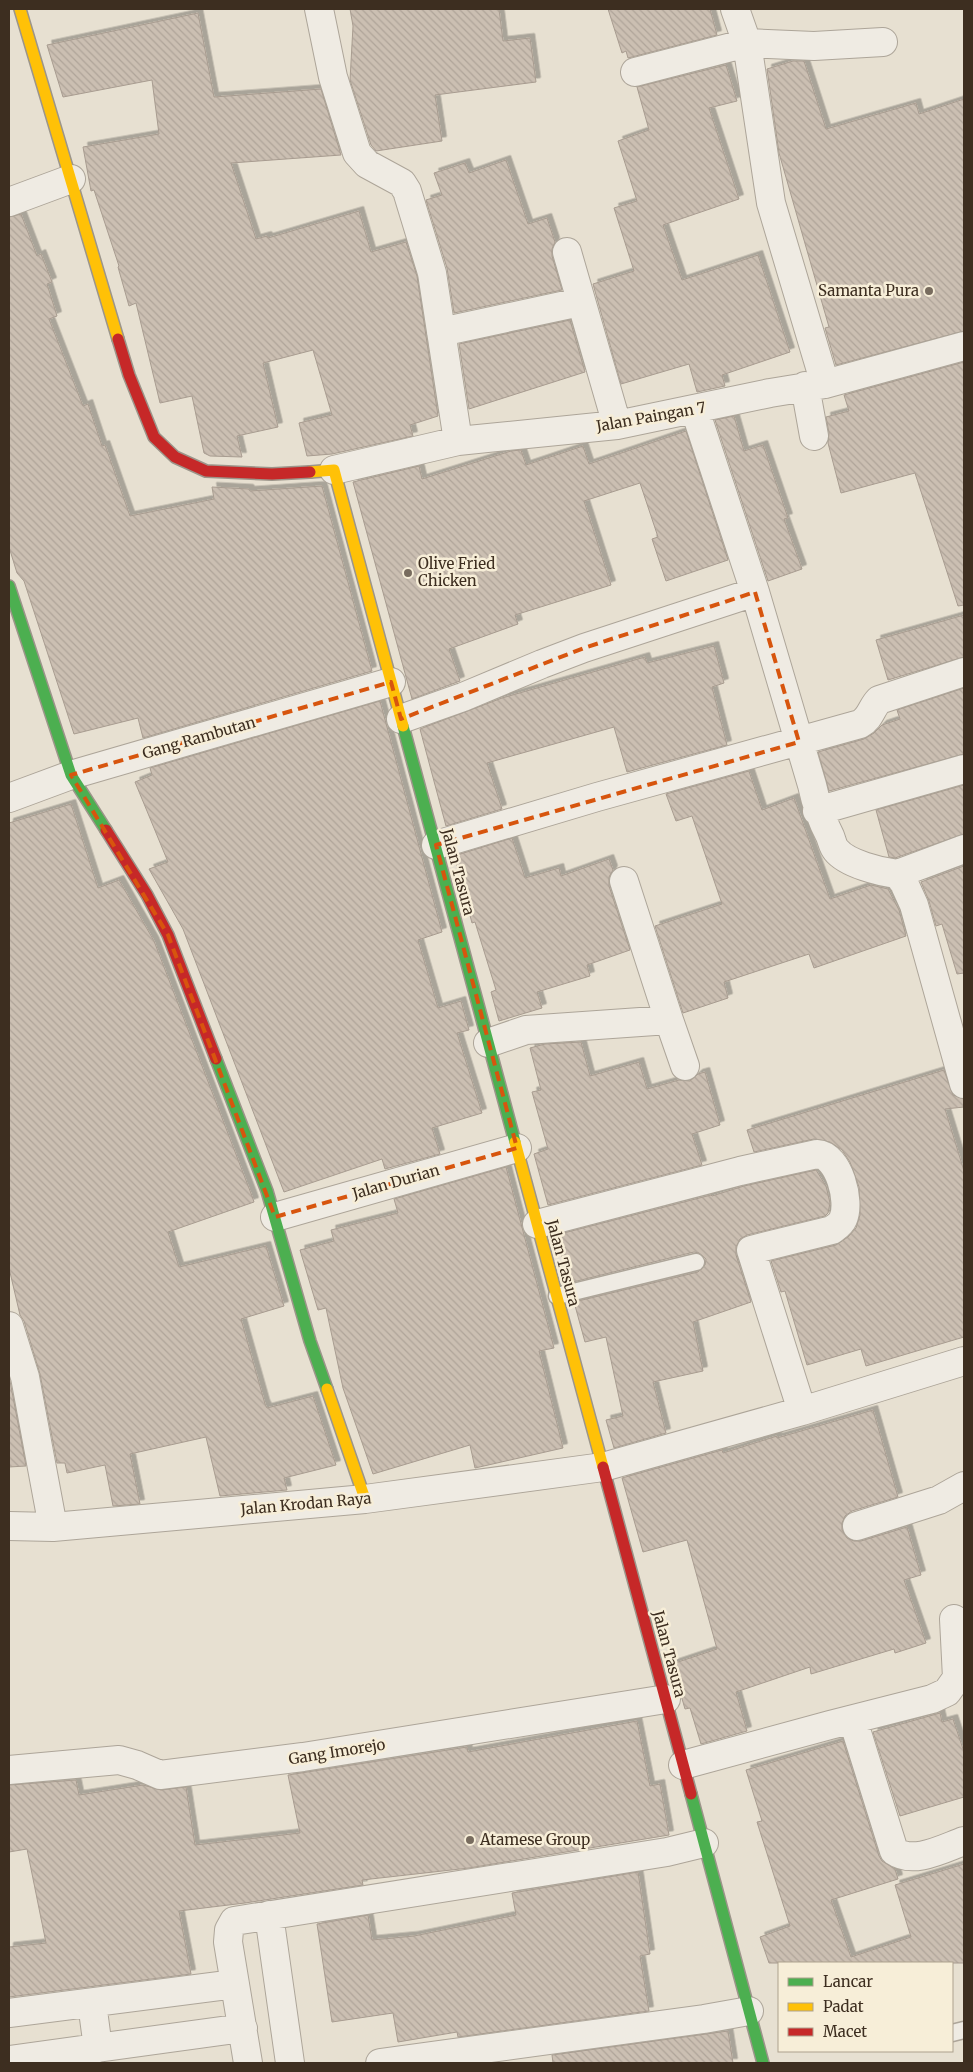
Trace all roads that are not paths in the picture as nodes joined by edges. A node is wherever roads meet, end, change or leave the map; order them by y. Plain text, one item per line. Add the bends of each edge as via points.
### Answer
1 (20, 9) edge
2 (319, 9) edge
3 (735, 9) edge
4 (883, 42) dead end
5 (747, 43) junction
6 (635, 72) dead end
7 (71, 179) junction
8 (9, 202) edge
9 (567, 252) dead end
10 (580, 302) junction
11 (441, 332) junction
12 (964, 346) edge
13 (815, 385) junction
14 (695, 410) junction
15 (617, 425) junction
16 (814, 436) dead end
17 (458, 441) junction
18 (334, 470) junction
19 (9, 589) edge
20 (755, 592) junction
21 (964, 672) edge
22 (391, 682) junction
23 (401, 720) junction
24 (799, 742) junction
25 (964, 769) edge
26 (71, 775) junction
27 (9, 798) edge
28 (817, 811) junction
29 (436, 846) junction
30 (964, 849) edge
31 (897, 874) junction
32 (624, 881) dead end
33 (668, 1020) junction
34 (488, 1043) junction
35 (684, 1066) dead end
36 (964, 1084) edge
37 (517, 1148) junction
38 (275, 1217) junction
39 (538, 1224) junction
40 (696, 1262) dead end
41 (557, 1296) junction
42 (9, 1326) edge
43 (964, 1361) edge
44 (802, 1411) junction
45 (603, 1467) junction
46 (964, 1486) edge
47 (366, 1499) junction
48 (9, 1526) edge
49 (857, 1526) dead end
50 (53, 1527) junction
51 (954, 1618) dead end
52 (666, 1698) junction
53 (853, 1720) junction
54 (683, 1765) junction
55 (9, 1770) edge
56 (964, 1841) edge
57 (704, 1843) junction
58 (269, 1915) junction
59 (235, 1984) junction
60 (92, 2003) junction
61 (749, 2011) junction
62 (9, 2013) edge
63 (243, 2028) junction
64 (98, 2048) junction
65 (9, 2060) edge
66 (248, 2063) edge
67 (290, 2063) edge
68 (380, 2063) edge
69 (763, 2063) edge

1 - 7 street
2 - 11 street via 333,77 357,153 367,164 402,183 408,191 432,273
3 - 5 street
4 - 5 street via 814,46
5 - 6 street
5 - 13 street via 771,203
7 - 8 street
7 - 18 street via 129,375 154,437 175,458 206,471 272,474
9 - 10 street
10 - 11 street
10 - 15 street
11 - 17 street
12 - 13 street, Jalan Paingan 7
13 - 14 street, Jalan Paingan 7
13 - 16 street
14 - 15 street, Jalan Paingan 7
14 - 20 street
15 - 17 street, Jalan Paingan 7
17 - 18 street, Jalan Paingan 7
18 - 22 street, Jalan Tasura
19 - 26 street
20 - 23 street via 584,648 464,698
20 - 24 street
21 - 24 street via 887,696 879,700 866,720
22 - 23 street, Jalan Tasura
22 - 26 street, Gang Rambutan
23 - 29 street, Jalan Tasura
24 - 28 street
24 - 29 street via 597,797
25 - 28 street
26 - 27 street, Gang Rambutan
26 - 38 street via 168,935 268,1191
28 - 31 street via 836,850 860,864
29 - 34 street, Jalan Tasura
30 - 31 street
31 - 36 street via 914,906
32 - 33 street
33 - 34 street via 526,1030
33 - 35 street
34 - 37 street, Jalan Tasura
37 - 38 street, Jalan Durian
37 - 39 street, Jalan Tasura
38 - 47 street via 310,1341
39 - 41 street, Jalan Tasura
39 - 44 street via 760,1166 817,1154 829,1158 838,1170 845,1202 844,1218 839,1225 832,1230 751,1250
40 - 41 lane
41 - 45 street, Jalan Tasura
42 - 50 street via 25,1377
43 - 44 street, Jalan Krodan Raya
44 - 45 street, Jalan Krodan Raya
45 - 47 street, Jalan Krodan Raya
45 - 52 street, Jalan Tasura
46 - 49 street via 938,1500
47 - 50 street, Jalan Krodan Raya
48 - 50 street, Jalan Krodan Raya
51 - 53 street via 957,1678 947,1692
52 - 54 street, Jalan Tasura
52 - 55 street, Gang Imorejo via 303,1757 160,1775 119,1760
53 - 54 street
53 - 56 street via 894,1851 901,1855 920,1856
54 - 57 street, Jalan Tasura
57 - 58 street via 667,1852
57 - 61 street, Jalan Tasura
58 - 59 street via 237,1920 231,1925 228,1942
58 - 67 street
59 - 60 street
59 - 63 street
60 - 62 street
60 - 64 street
61 - 68 street
61 - 69 street, Jalan Tasura
63 - 64 street
63 - 66 street
64 - 65 street

